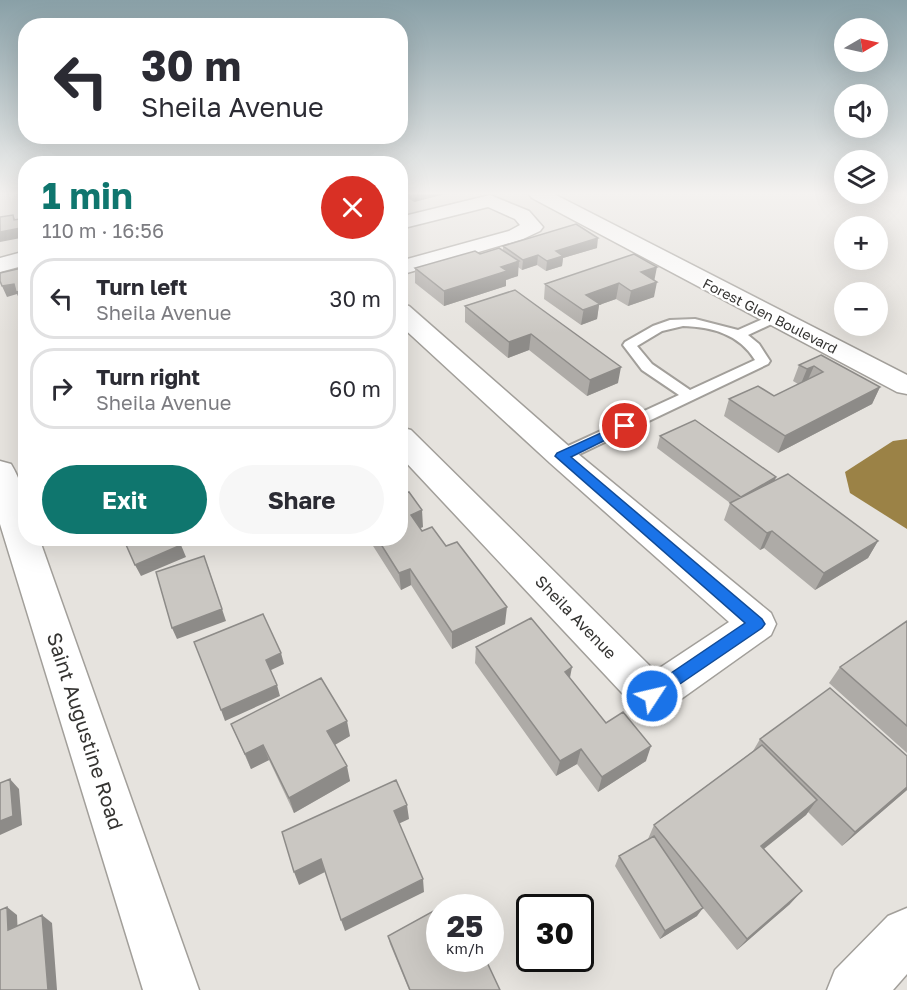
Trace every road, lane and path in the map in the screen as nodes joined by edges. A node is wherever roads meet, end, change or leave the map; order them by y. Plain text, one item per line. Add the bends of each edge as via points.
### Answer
1 (498, 240) edge
2 (626, 240) edge
3 (18, 260) edge
4 (0, 265) edge
5 (408, 266) edge
6 (408, 318) edge
7 (774, 318) junction
8 (739, 333) junction
9 (907, 386) edge
10 (689, 395) junction
11 (408, 445) edge
12 (561, 456) junction
13 (0, 472) edge
14 (18, 527) edge
15 (24, 546) edge
16 (907, 936) edge
17 (171, 990) edge
18 (855, 990) edge

1 - 5 street
2 - 7 street, Forest Glen Boulevard
3 - 4 street
6 - 12 street
7 - 8 lane
7 - 9 street, Forest Glen Boulevard
8 - 10 lane via 763,361
8 - 10 lane via 705,322 682,321 648,332 630,345 647,367
10 - 12 lane
11 - 12 street, Sheila Avenue via 652,696 757,624
13 - 14 street, Saint Augustine Road
15 - 17 street, Saint Augustine Road
16 - 18 street

